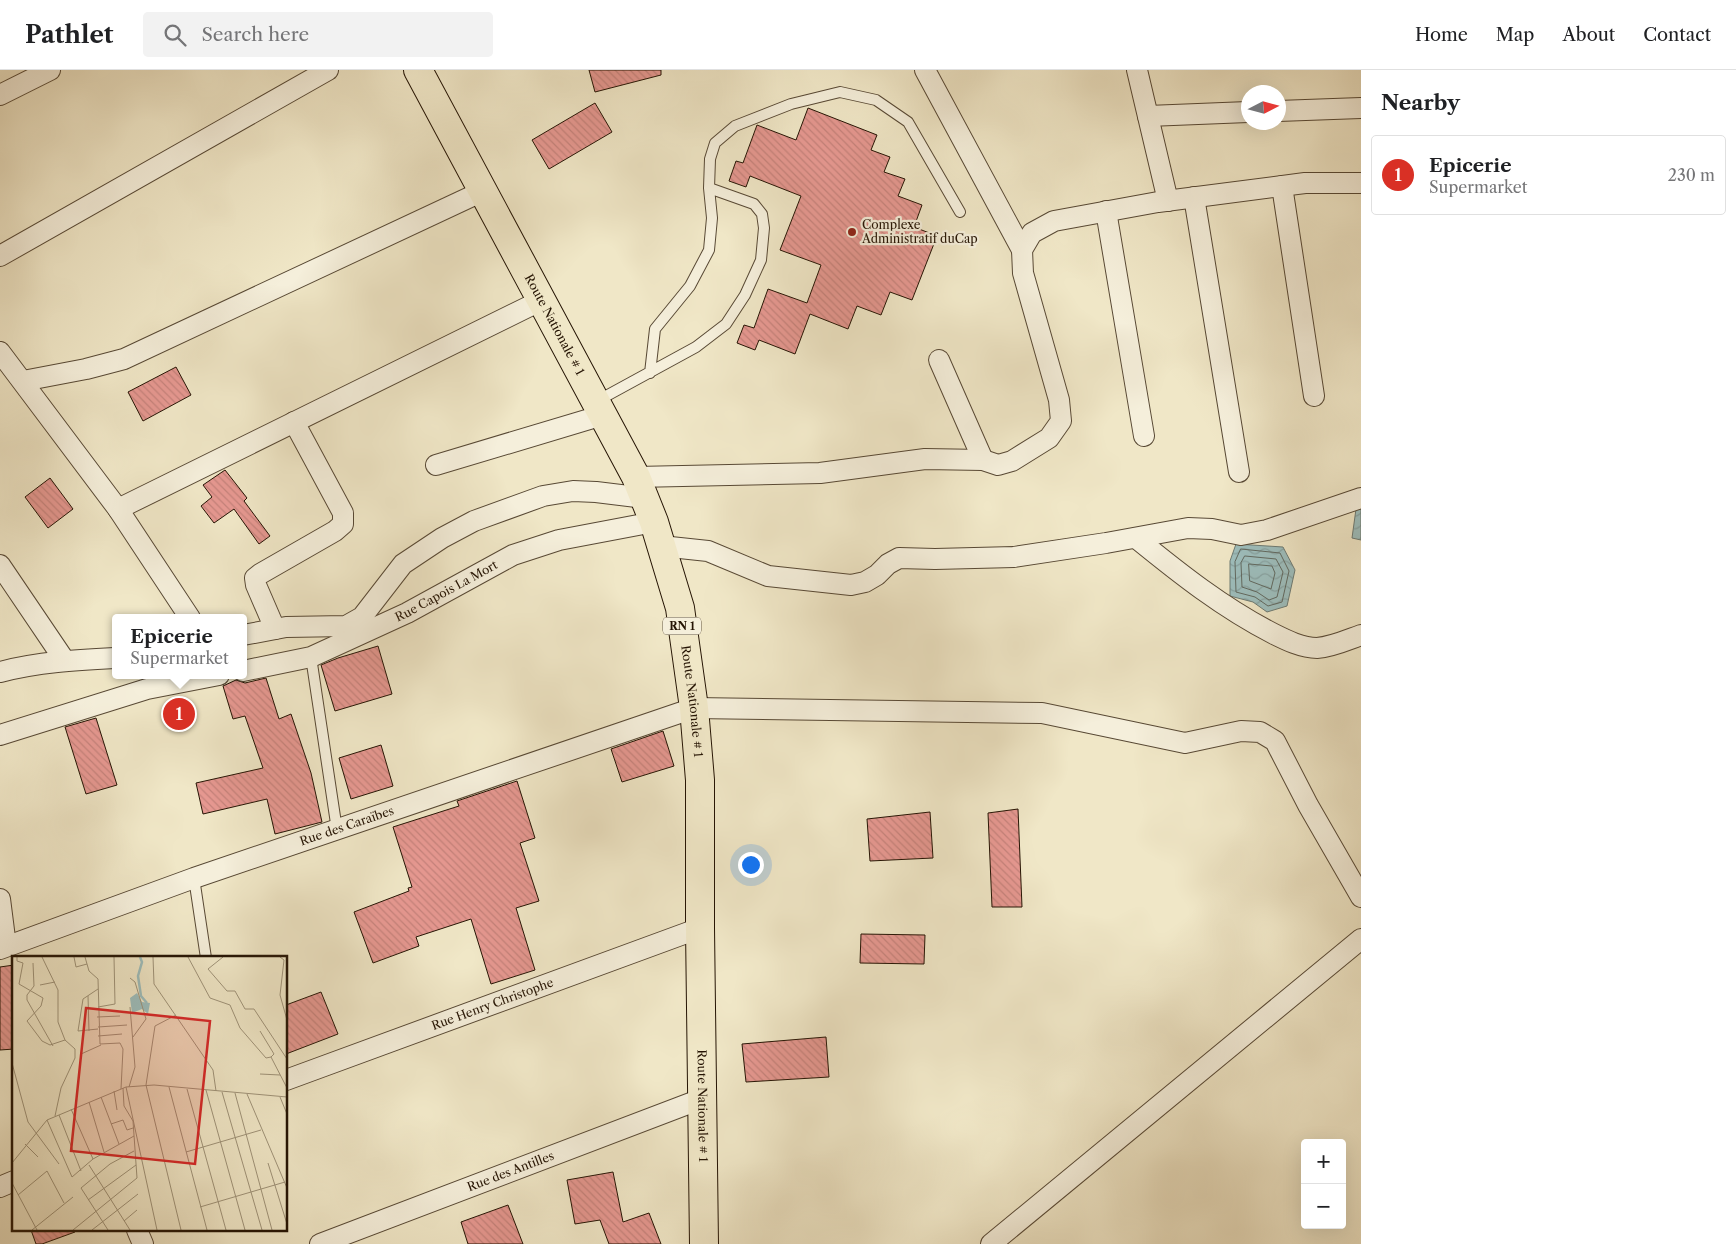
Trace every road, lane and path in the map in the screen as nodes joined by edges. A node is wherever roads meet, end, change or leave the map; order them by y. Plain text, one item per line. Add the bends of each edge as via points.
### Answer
1 (50, 70) edge
2 (328, 70) edge
3 (418, 70) edge
4 (925, 70) edge
5 (1138, 70) edge
6 (0, 95) edge
7 (1361, 108) edge
8 (1286, 111) edge
9 (1241, 112) edge
10 (1148, 116) junction
11 (1361, 183) edge
12 (1282, 186) junction
13 (709, 188) junction
14 (483, 191) junction
15 (1194, 197) junction
16 (1168, 201) junction
17 (1106, 211) junction
18 (960, 212) dead end
19 (1022, 250) junction
20 (0, 256) edge
21 (542, 300) junction
22 (0, 352) edge
23 (939, 360) dead end
24 (650, 373) junction
25 (23, 381) junction
26 (1314, 396) dead end
27 (599, 408) junction
28 (294, 422) junction
29 (1144, 436) dead end
30 (983, 460) junction
31 (436, 465) dead end
32 (1239, 472) dead end
33 (1361, 498) edge
34 (118, 509) junction
35 (649, 511) junction
36 (1136, 538) junction
37 (0, 565) edge
38 (187, 614) edge
39 (275, 629) junction
40 (247, 634) edge
41 (1361, 635) edge
42 (311, 657) junction
43 (112, 658) edge
44 (65, 660) junction
45 (247, 670) edge
46 (0, 672) edge
47 (198, 679) edge
48 (694, 708) junction
49 (0, 735) edge
50 (337, 830) junction
51 (194, 878) junction
52 (1361, 898) edge
53 (0, 899) edge
54 (700, 928) junction
55 (1361, 938) edge
56 (3, 948) edge
57 (206, 956) edge
58 (288, 1079) edge
59 (701, 1099) junction
60 (12, 1182) edge
61 (0, 1187) edge
62 (139, 1232) edge
63 (143, 1244) edge
64 (320, 1244) edge
65 (704, 1244) edge
66 (991, 1244) edge

1 - 6 street
2 - 20 street
3 - 14 main road, Route Nationale # 1 / RN 1
4 - 19 street
5 - 10 street
7 - 8 street
9 - 10 street
10 - 16 street
11 - 12 street
12 - 15 street
12 - 26 street
13 - 18 lane via 710,159 715,142 735,126 791,104 840,92 876,100 908,122
13 - 24 lane via 712,218 709,250 690,286 655,329
13 - 24 lane via 754,204 762,214 761,260 745,296 726,324
14 - 21 main road, Route Nationale # 1 / RN 1
14 - 25 street via 124,359
15 - 16 street
15 - 32 street
16 - 17 street
17 - 19 street via 1054,221 1032,232
17 - 29 street
19 - 30 street via 1023,273 1059,400 1061,421 1049,438 1012,461 998,465
21 - 27 main road, Route Nationale # 1 / RN 1
21 - 28 street
22 - 25 street
23 - 30 street
24 - 27 lane
25 - 34 street
27 - 31 street
27 - 35 main road, Route Nationale # 1 / RN 1
28 - 34 street
28 - 39 street via 343,514 343,524 255,578
30 - 35 street via 924,460 820,474
33 - 36 street via 1267,530 1241,535 1188,528
34 - 38 street
35 - 36 street via 708,551 768,576 851,585 865,582 899,558 1014,557
35 - 39 street via 573,491 543,496 474,521 442,538 403,564 362,617 346,626
35 - 42 street, Rue Capois La Mort via 513,555 408,612
35 - 48 main road, Route Nationale # 1 / RN 1 via 680,608
36 - 41 street via 1246,620 1291,642 1316,648
37 - 44 street
39 - 40 street
42 - 45 street, Rue Capois La Mort
42 - 50 lane
43 - 44 street
44 - 46 street
47 - 49 street via 147,689
48 - 50 street, Rue des Caraïbes
48 - 52 street, Rue des Caraïbes via 1042,713 1185,743 1242,731 1260,732 1275,741
48 - 54 main road, Route Nationale # 1 / RN 1 via 700,780
50 - 51 street, Rue des Caraïbes
51 - 56 street, Rue des Caraïbes
51 - 57 lane
53 - 56 street
54 - 58 street, Rue Henry Christophe
54 - 59 main road, Route Nationale # 1 / RN 1
55 - 66 street
59 - 64 street, Rue des Antilles
59 - 65 main road, Route Nationale # 1 / RN 1
60 - 61 street
62 - 63 street

